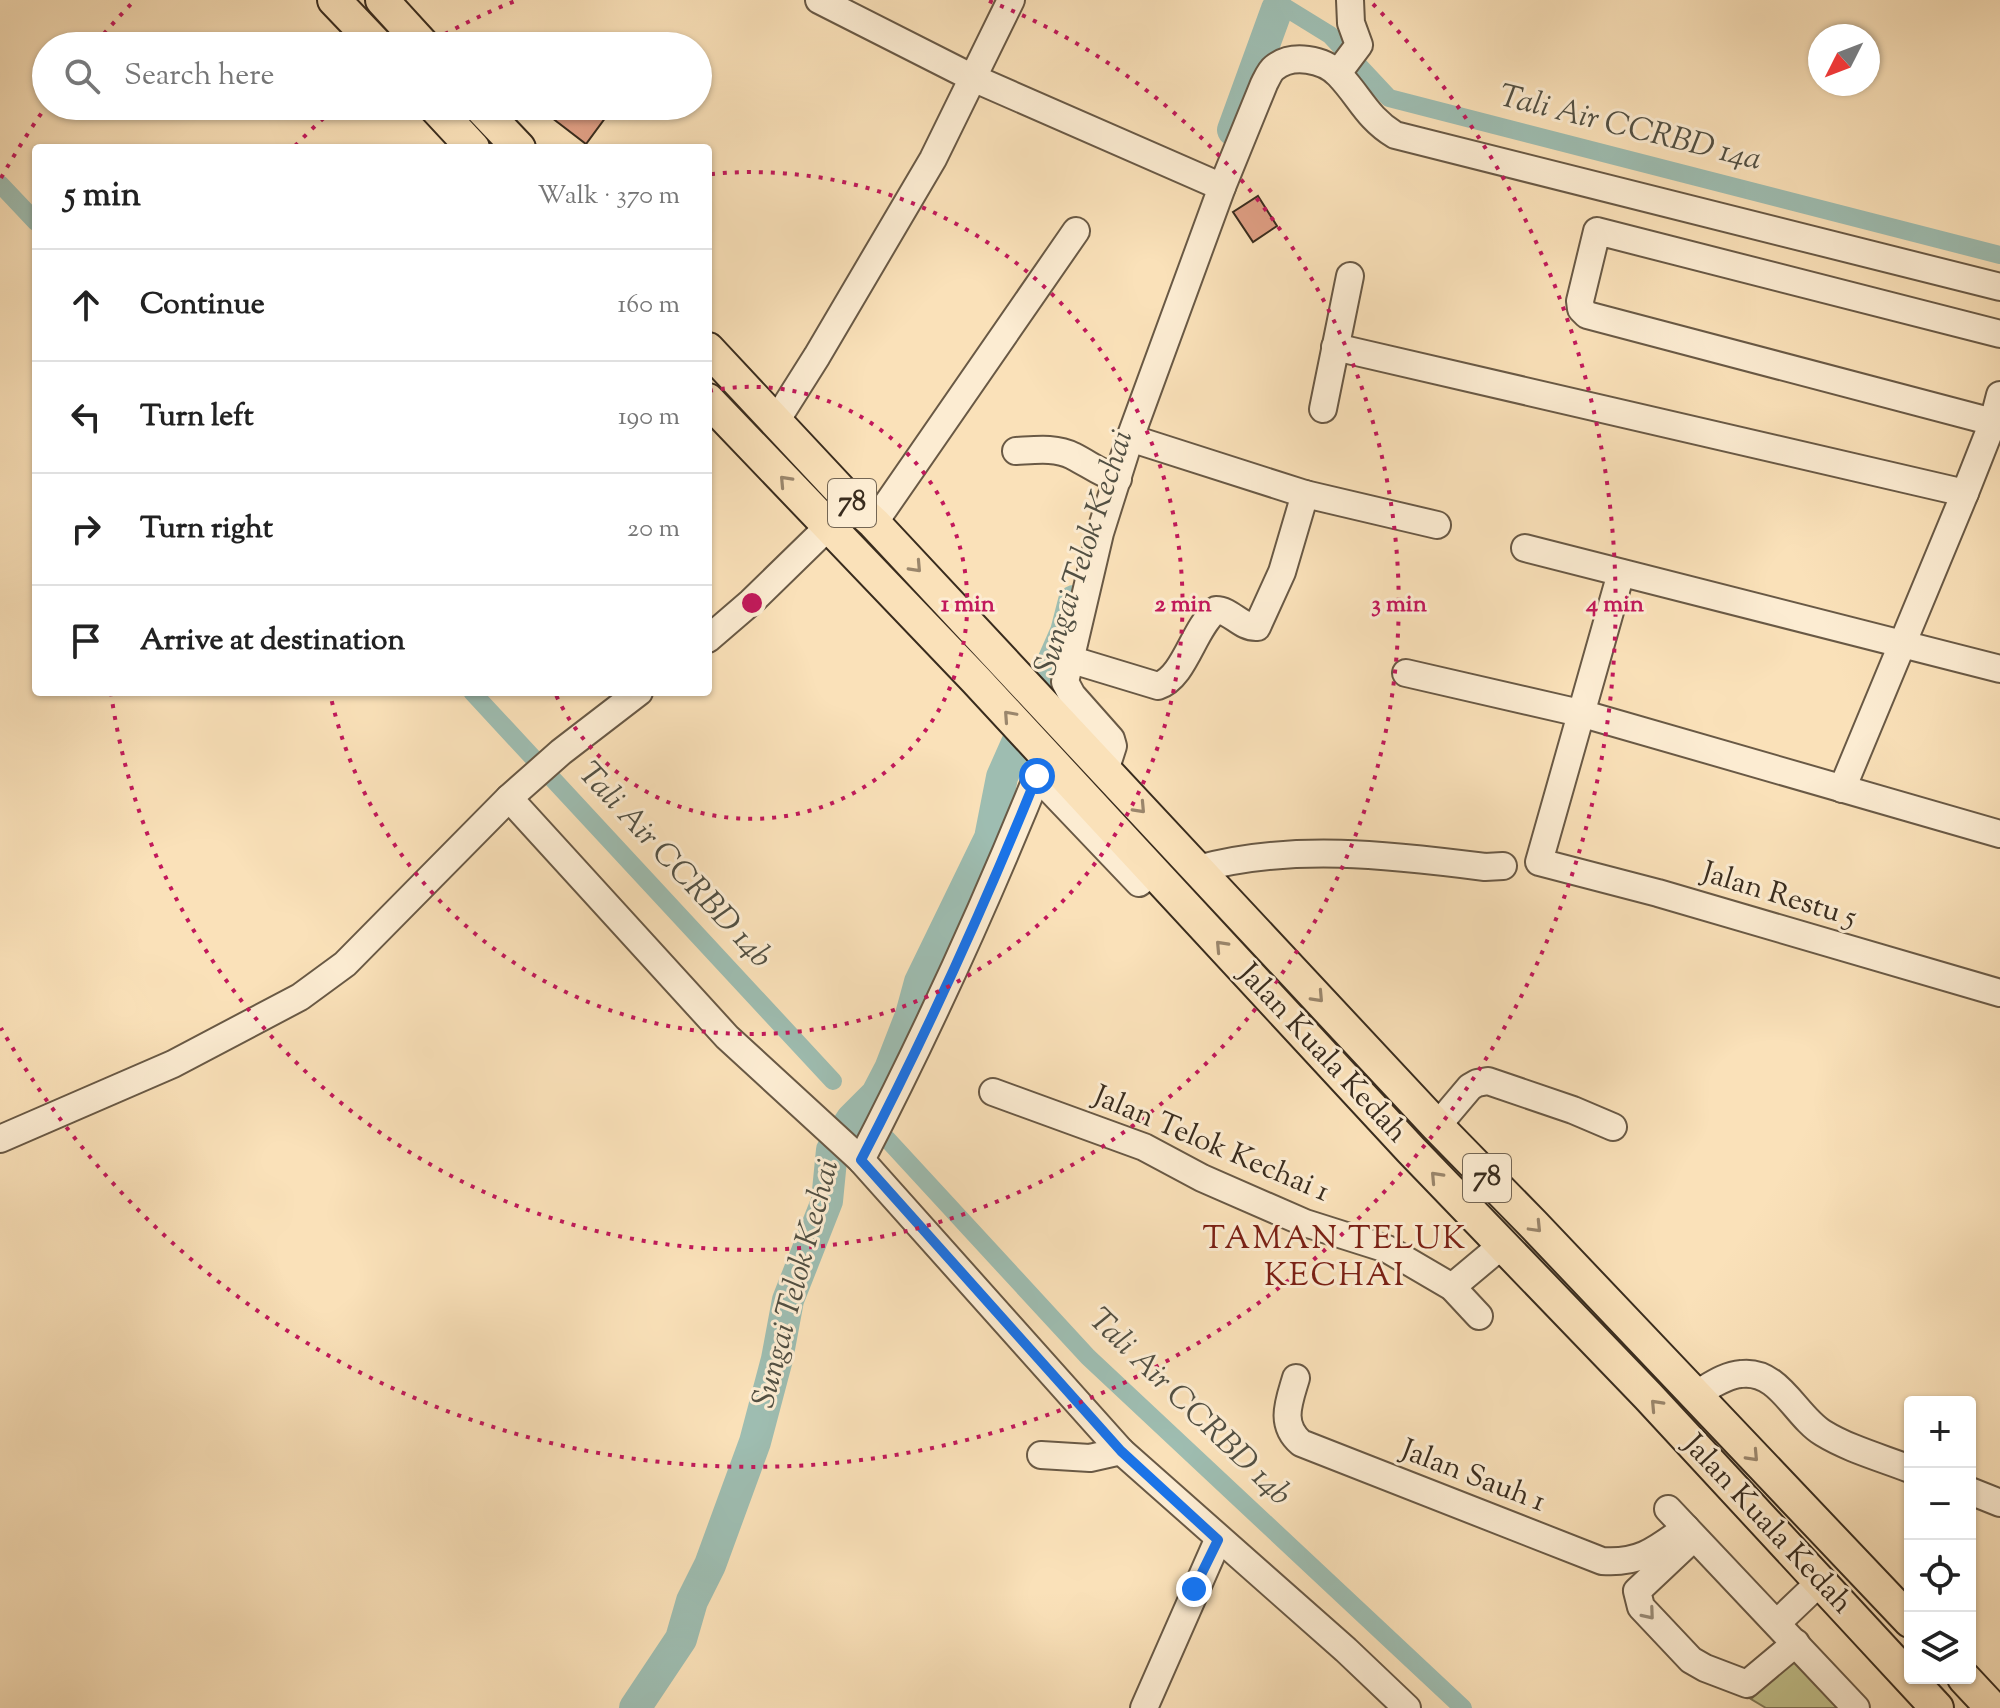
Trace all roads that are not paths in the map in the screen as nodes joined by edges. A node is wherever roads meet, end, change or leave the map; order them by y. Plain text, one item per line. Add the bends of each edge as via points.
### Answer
1 (334, 0) edge
2 (382, 0) edge
3 (819, 0) edge
4 (1011, 0) edge
5 (1350, 0) edge
6 (365, 32) edge
7 (411, 32) edge
8 (1345, 64) junction
9 (973, 78) junction
10 (447, 120) edge
11 (492, 120) edge
12 (469, 144) edge
13 (515, 144) edge
14 (1221, 186) junction
15 (1076, 231) dead end
16 (1350, 276) dead end
17 (2000, 287) edge
18 (2000, 334) edge
19 (1335, 347) junction
20 (712, 353) edge
21 (2000, 395) edge
22 (712, 404) edge
23 (1323, 409) dead end
24 (776, 421) junction
25 (1993, 422) junction
26 (1130, 438) junction
27 (1016, 451) dead end
28 (1109, 476) junction
29 (1965, 493) junction
30 (1305, 494) junction
31 (874, 523) junction
32 (1437, 525) dead end
33 (828, 527) junction
34 (1525, 548) dead end
35 (1621, 573) junction
36 (712, 636) edge
37 (1900, 645) junction
38 (1069, 659) junction
39 (2000, 669) edge
40 (1406, 673) dead end
41 (634, 696) edge
42 (1580, 713) junction
43 (1042, 762) junction
44 (1105, 771) junction
45 (1842, 789) junction
46 (514, 793) junction
47 (2000, 834) edge
48 (1503, 866) dead end
49 (1198, 869) junction
50 (2000, 993) edge
51 (993, 1092) dead end
52 (1437, 1126) junction
53 (1613, 1127) dead end
54 (0, 1139) edge
55 (854, 1154) junction
56 (1501, 1246) junction
57 (1452, 1287) junction
58 (1479, 1316) dead end
59 (1296, 1378) dead end
60 (1696, 1394) junction
61 (1121, 1451) junction
62 (1041, 1455) dead end
63 (1908, 1468) edge
64 (1976, 1493) edge
65 (2000, 1503) edge
66 (1682, 1524) junction
67 (1218, 1540) junction
68 (1820, 1582) junction
69 (1904, 1615) edge
70 (1777, 1623) junction
71 (1796, 1643) junction
72 (1144, 1708) edge
73 (1407, 1708) edge
74 (1856, 1708) edge
75 (1937, 1708) edge

1 - 6 main road
2 - 7 main road
3 - 9 street
4 - 9 street
5 - 8 street via 1359,45
8 - 14 street via 1307,59 1272,69
8 - 17 street via 1371,119 1395,135
9 - 14 street
9 - 24 street via 913,195
10 - 12 main road
11 - 13 main road
14 - 26 street
15 - 31 street
16 - 19 street
18 - 25 street via 1597,231 1580,301 1587,315
19 - 23 street
19 - 29 street
20 - 24 main road, Jalan Kuala Kedah / 78
21 - 25 street
33 -> 22 main road, Jalan Kuala Kedah / 78
24 - 31 main road, Jalan Kuala Kedah / 78
25 - 29 street
26 - 28 street
26 - 30 street
27 - 28 street via 1063,452
28 - 38 street
29 - 37 street
30 - 32 street
30 - 38 street via 1282,572 1257,627 1216,610 1170,681 1158,686
31 -> 44 main road, Jalan Kuala Kedah / 78
33 - 36 street
43 -> 33 main road, Jalan Kuala Kedah / 78 via 975,679
34 - 35 street
35 - 37 street
35 - 42 street
37 - 39 street
37 - 45 street
38 - 44 street via 1066,687 1112,741
40 - 42 street
41 - 46 street
42 - 45 street
42 - 50 street, Jalan Restu 5 via 1539,862
43 - 55 street via 999,870 894,1097
56 -> 43 main road, Jalan Kuala Kedah / 78 via 1153,871
44 -> 49 main road, Jalan Kuala Kedah / 78
45 - 47 street
46 - 54 street via 354,955 300,997 173,1064
46 - 55 street via 727,1037
48 - 49 street via 1273,855
49 -> 52 main road, Jalan Kuala Kedah / 78
51 - 57 street, Jalan Telok Kechai 1 via 1144,1147 1305,1223 1387,1249
52 - 53 street via 1470,1087 1488,1081
52 -> 60 main road, Jalan Kuala Kedah / 78
55 - 61 street
56 - 57 street
68 -> 56 main road, Jalan Kuala Kedah / 78
57 - 58 street, Jalan Telok Kechai 1
59 - 66 street, Jalan Sauh 1 via 1287,1418 1288,1428 1301,1443 1602,1561 1622,1563 1653,1551
60 - 63 street via 1739,1373 1755,1374 1778,1387 1822,1433
60 -> 69 main road, Jalan Kuala Kedah / 78
61 - 62 street via 1090,1458
61 - 67 street
64 - 65 street
66 - 70 street
66 -> 71 street via 1637,1591 1641,1607 1691,1660 1747,1684
67 - 72 street
67 - 73 street
68 - 70 street
68 - 75 main road, Jalan Kuala Kedah / 78
70 - 71 street
71 - 74 street

